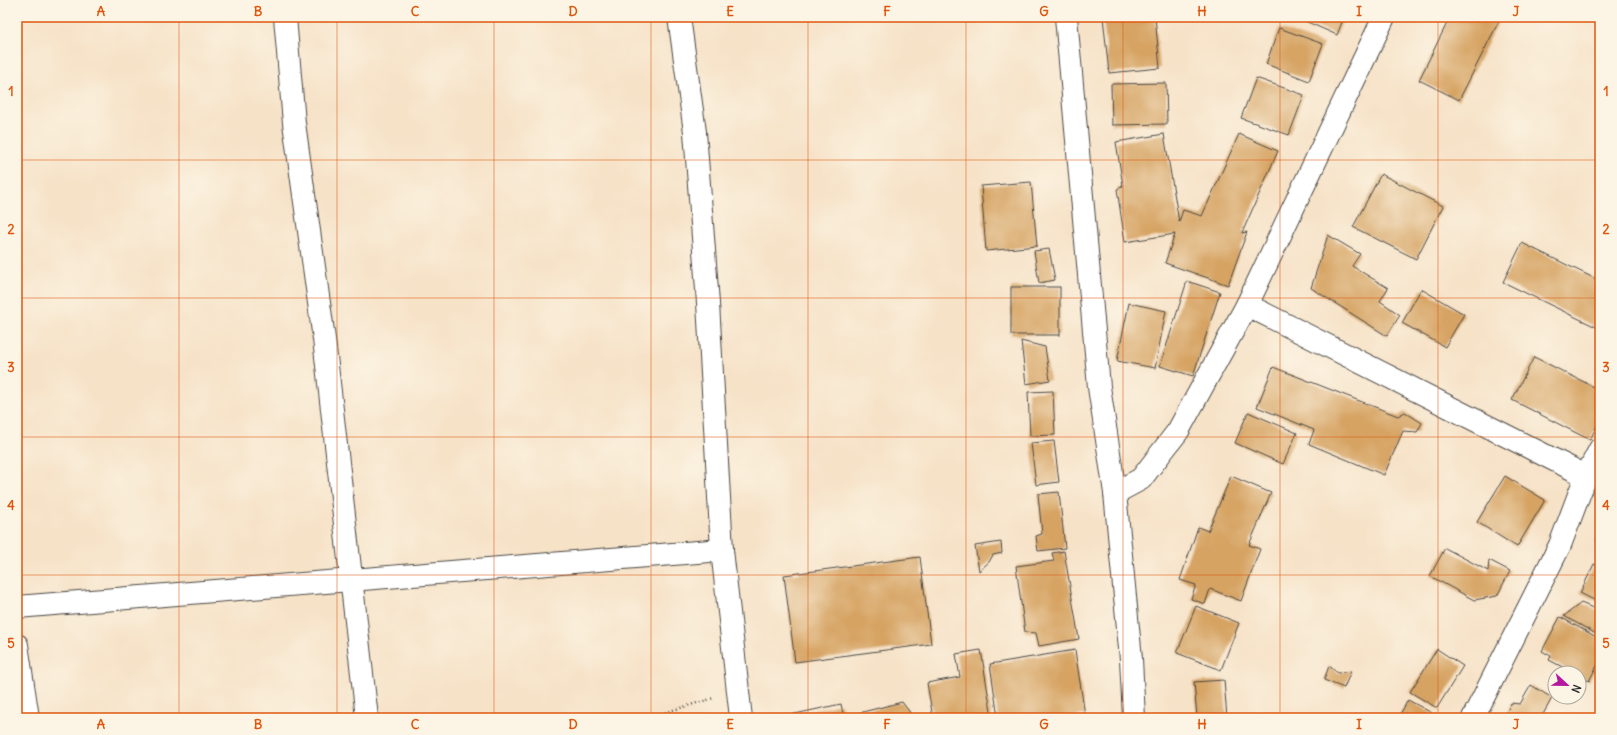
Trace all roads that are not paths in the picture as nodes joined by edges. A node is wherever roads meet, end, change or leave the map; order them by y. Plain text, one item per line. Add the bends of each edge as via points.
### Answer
1 (285, 17) edge
2 (679, 17) edge
3 (1066, 17) edge
4 (1384, 17) edge
5 (1247, 305) junction
6 (1600, 449) edge
7 (1586, 476) junction
8 (1115, 493) junction
9 (722, 550) junction
10 (350, 579) junction
11 (17, 607) edge
12 (17, 645) edge
13 (28, 718) edge
14 (367, 718) edge
15 (741, 718) edge
16 (1134, 718) edge
17 (1473, 718) edge

1 - 10 street via 294,123 324,339
2 - 9 street via 695,132
3 - 8 street via 1099,387
4 - 5 street
5 - 7 street
5 - 8 street via 1178,430 1141,479
6 - 7 street
7 - 17 street via 1560,546
8 - 16 street
9 - 10 street
9 - 15 street
10 - 11 street
10 - 14 street
12 - 13 street

